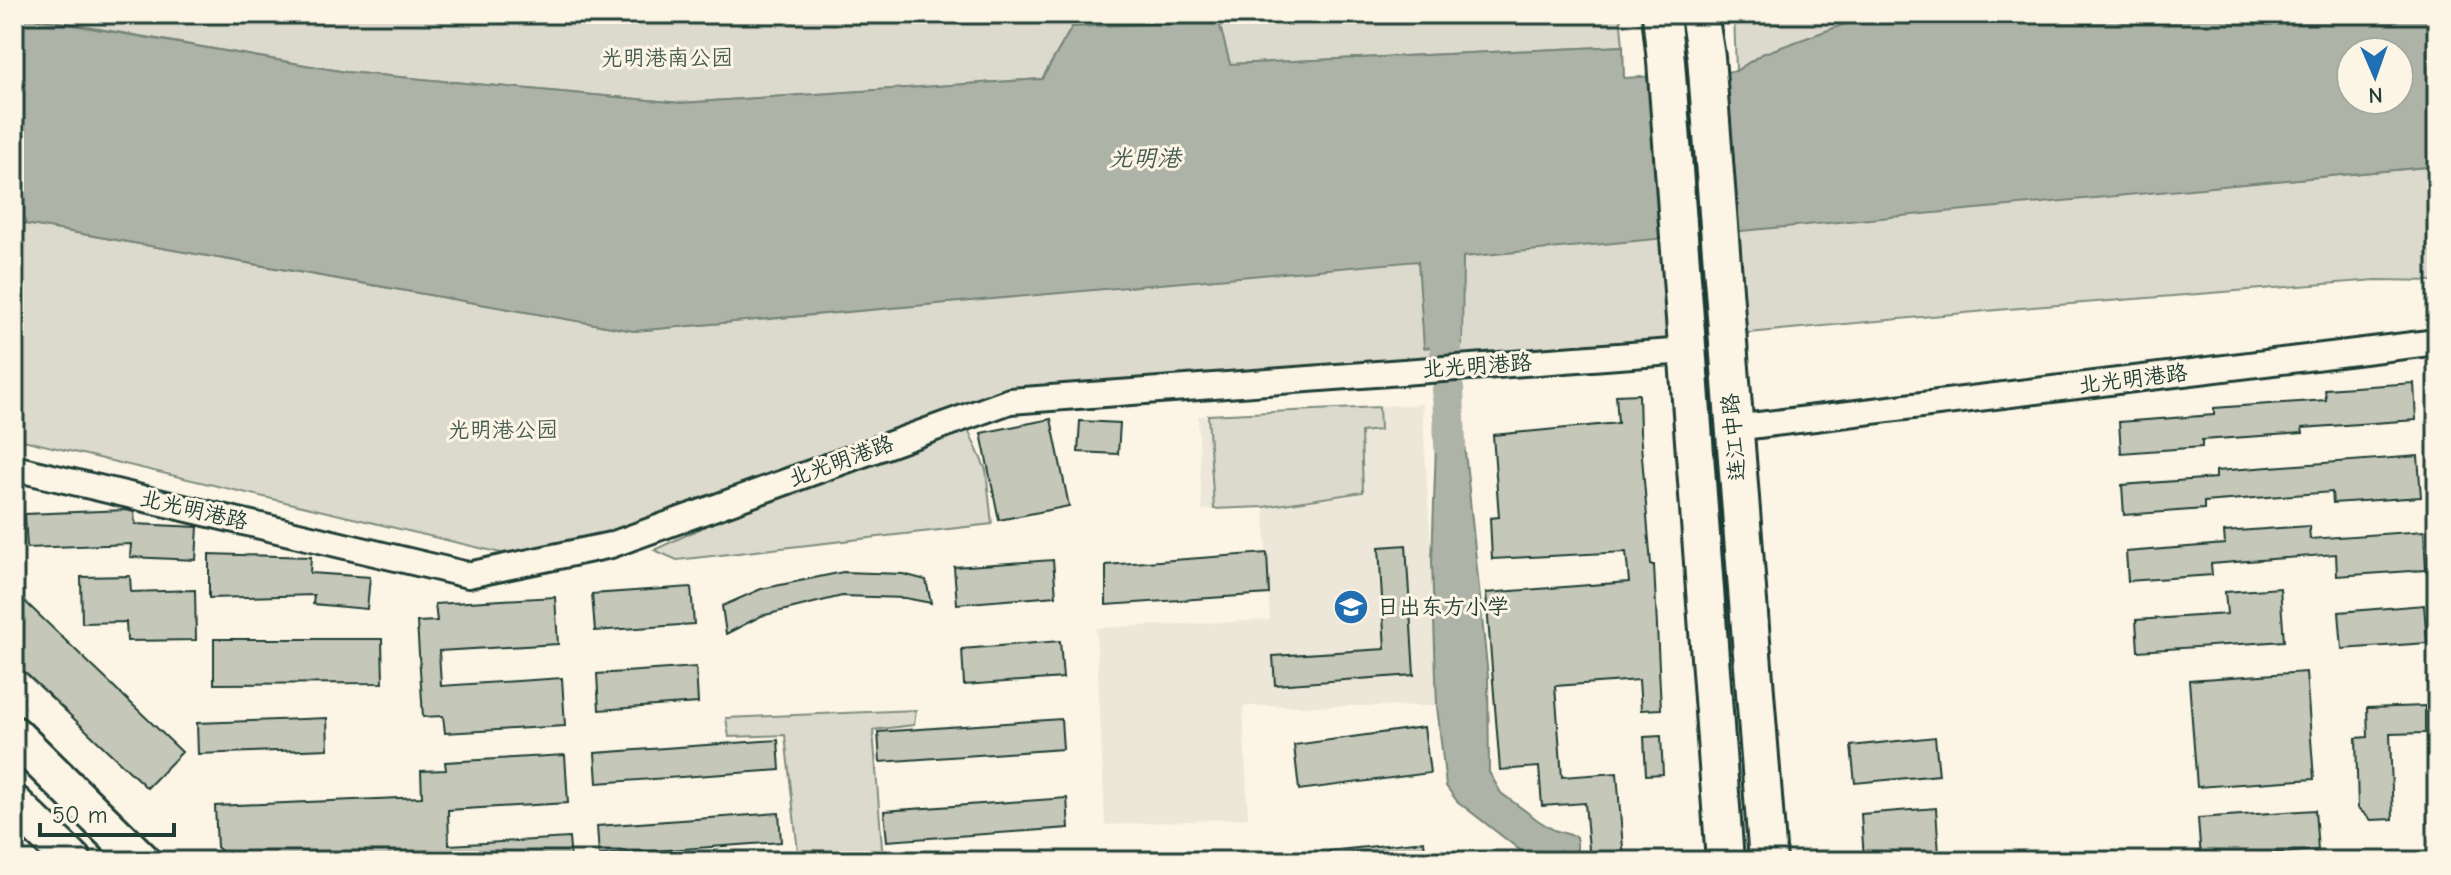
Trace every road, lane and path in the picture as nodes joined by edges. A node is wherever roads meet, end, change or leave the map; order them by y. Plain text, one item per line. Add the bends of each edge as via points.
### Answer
1 (1661, 14) edge
2 (1699, 14) edge
3 (2437, 342) edge
4 (1686, 351) junction
5 (1734, 428) junction
6 (14, 468) edge
7 (14, 735) edge
8 (14, 804) edge
9 (73, 861) edge
10 (142, 861) edge
11 (1725, 861) edge
12 (1768, 861) edge

1 - 4 highway, 连江中路
2 - 5 highway, 连江中路
3 - 5 street, 北光明港路
4 - 6 street, 北光明港路 via 1010,401 611,545 468,575
4 - 11 highway, 连江中路
5 - 12 highway, 连江中路
7 - 10 highway
8 - 9 highway

